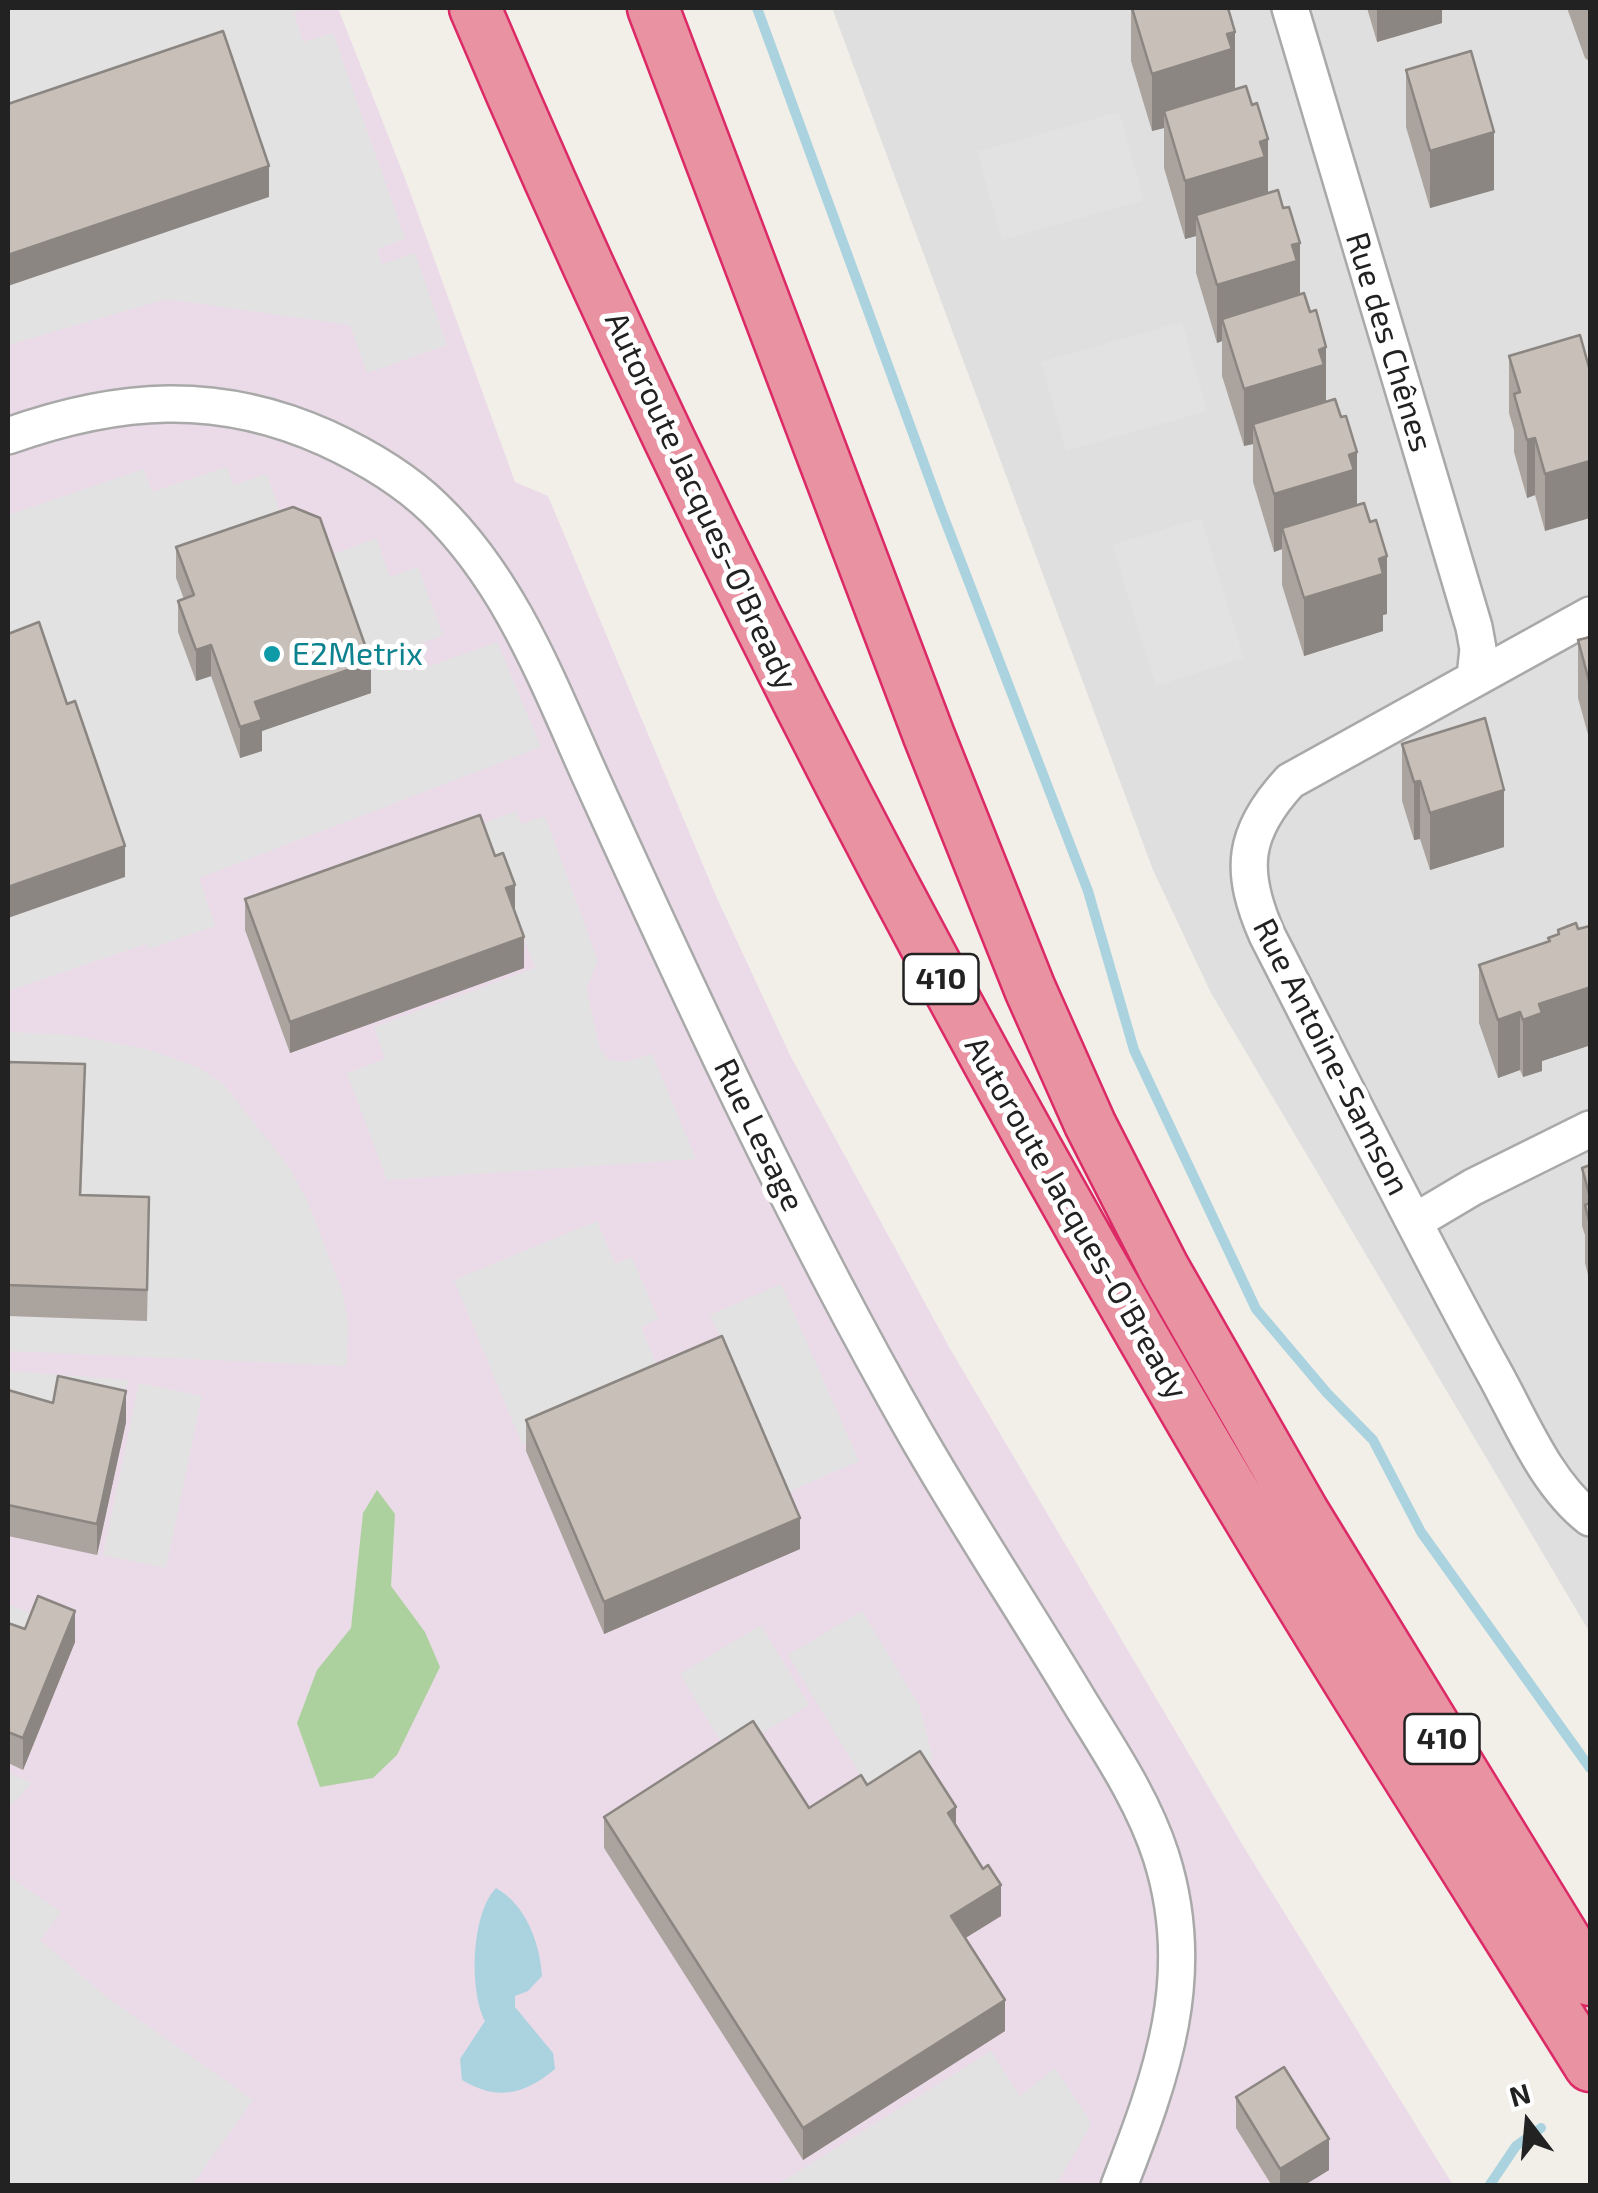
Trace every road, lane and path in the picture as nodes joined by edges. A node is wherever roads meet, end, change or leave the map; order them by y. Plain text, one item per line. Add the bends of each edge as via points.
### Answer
1 (476, 8) edge
2 (653, 8) edge
3 (1290, 8) edge
4 (8, 436) edge
5 (1590, 614) edge
6 (1474, 677) junction
7 (1590, 1130) edge
8 (1414, 1222) junction
9 (1590, 1518) edge
10 (1590, 1980) edge
11 (1590, 2066) edge
12 (1119, 2186) edge

1 - 11 highway, Autoroute Jacques-O'Bready / 410 via 735,577 945,986 1231,1488
2 - 10 highway, Autoroute Jacques-O'Bready / 410 via 928,736 1090,1124 1303,1512
3 - 6 street, Rue des Chênes via 1474,627
4 - 12 street, Rue Lesage via 124,406 213,404 258,414 371,461 432,506 484,564 540,664 816,1250 915,1433 1127,1780 1161,1856 1177,1989 1160,2074
5 - 6 street, Rue Antoine-Samson
6 - 8 street, Rue Antoine-Samson via 1290,780 1256,826 1248,852 1248,878 1267,935
7 - 8 street
8 - 9 street, Rue Antoine-Samson via 1554,1480

